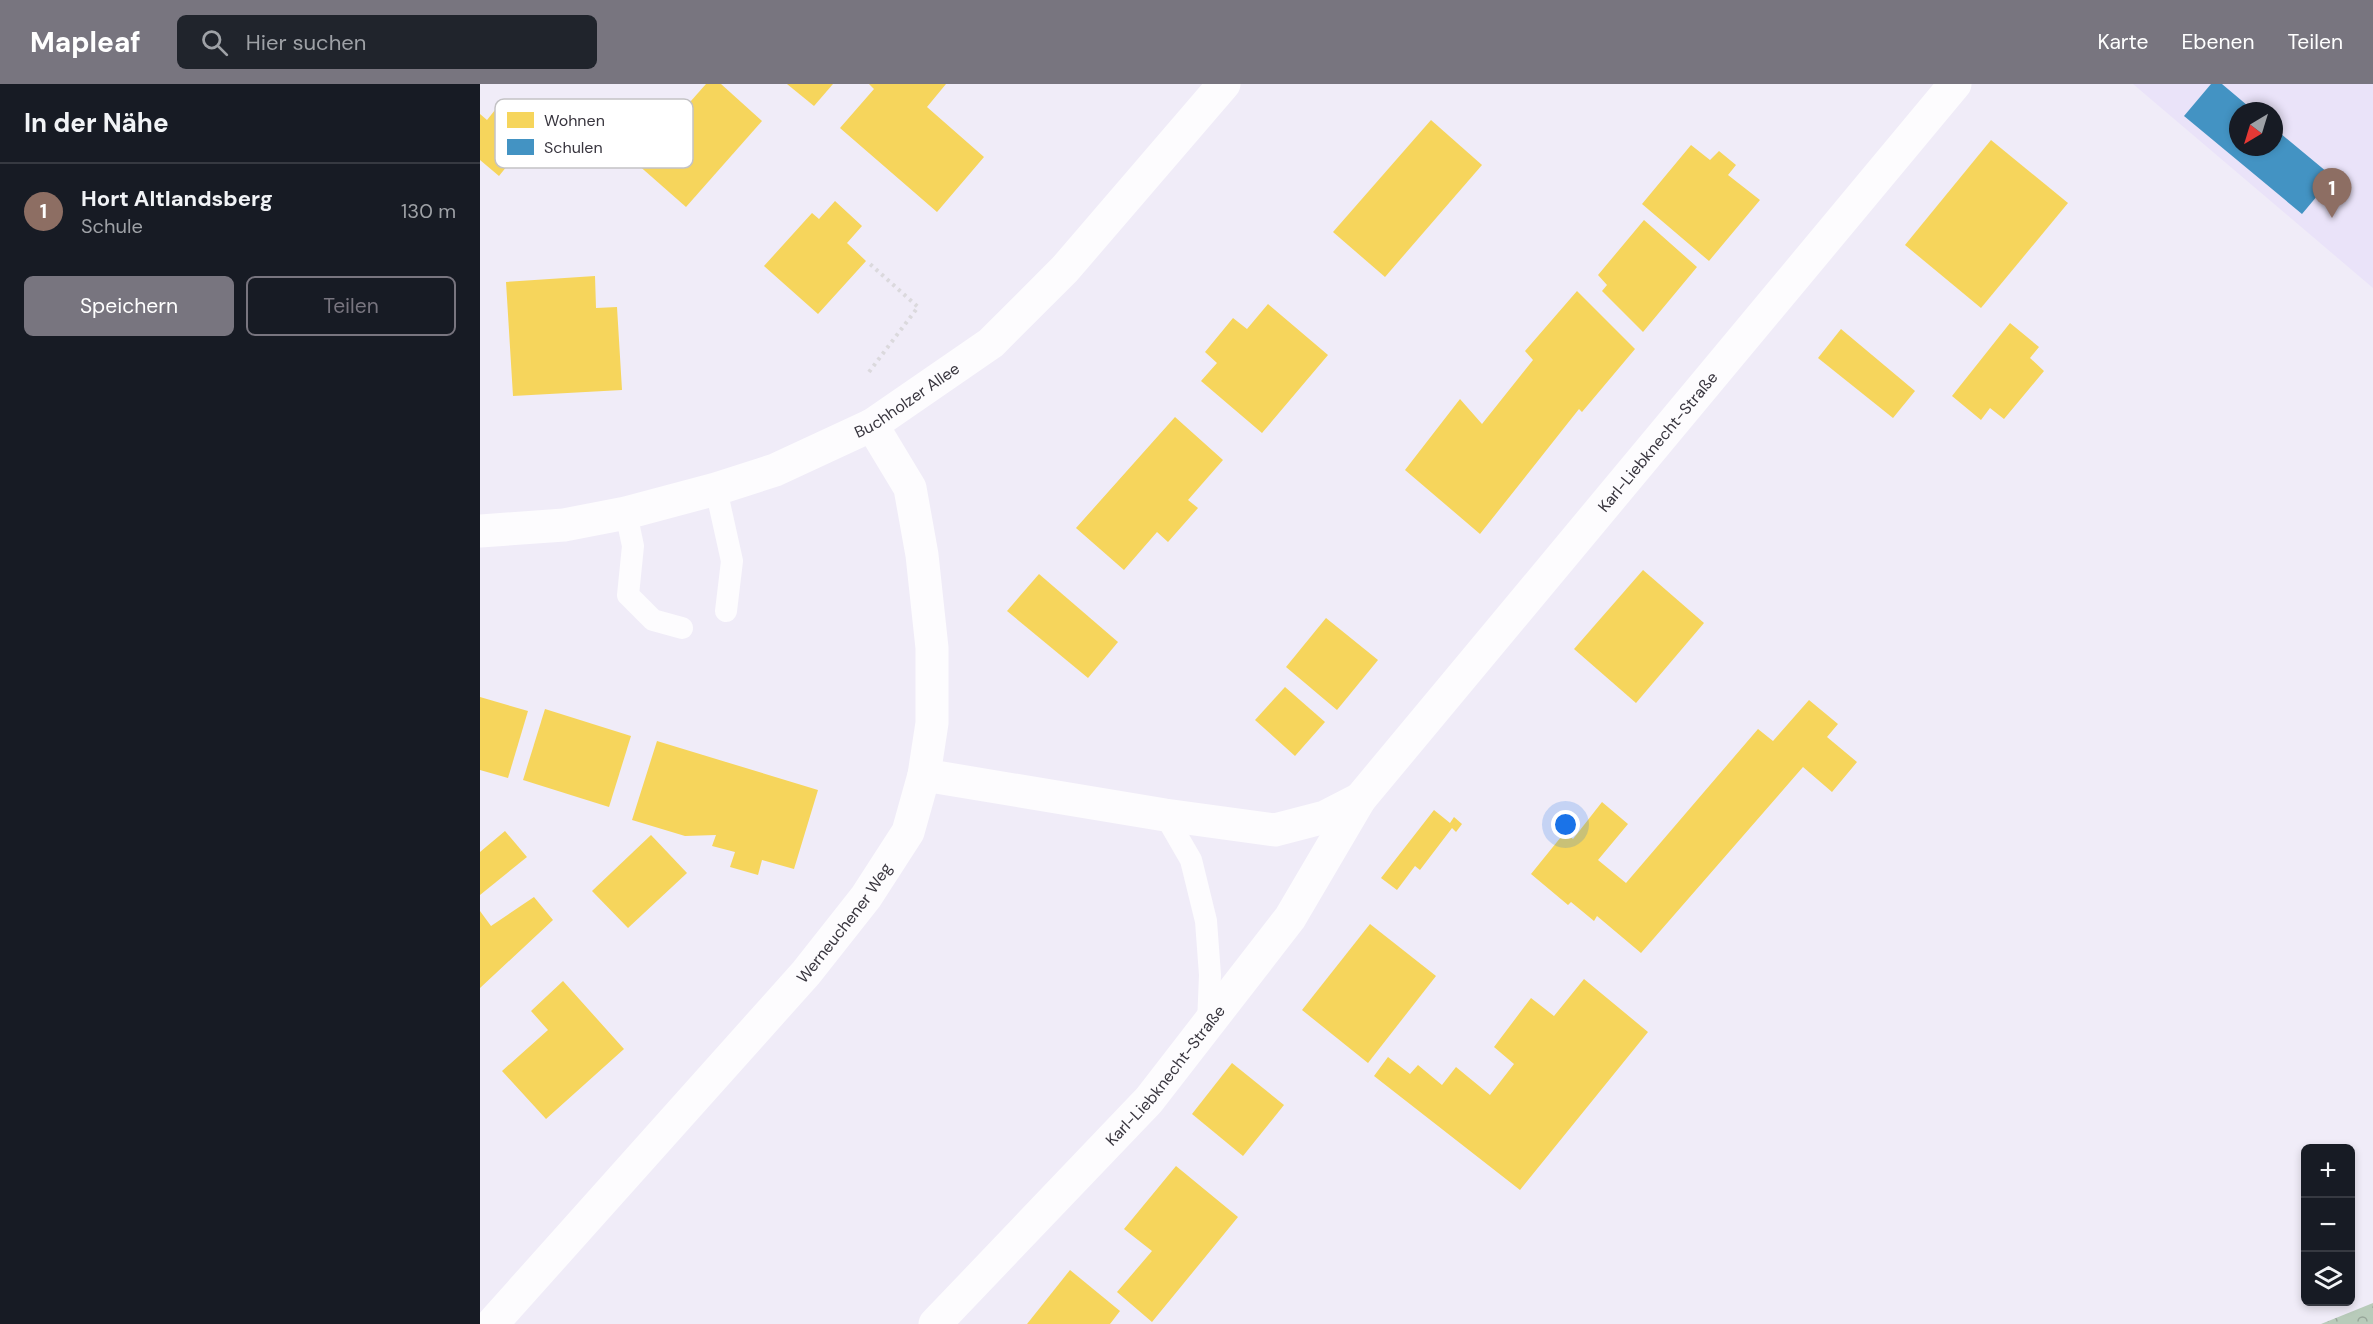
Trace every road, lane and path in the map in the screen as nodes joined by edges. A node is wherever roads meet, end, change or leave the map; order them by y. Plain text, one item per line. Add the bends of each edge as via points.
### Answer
1 (1224, 84) edge
2 (1955, 84) edge
3 (870, 264) dead end
4 (862, 379) dead end
5 (872, 425) junction
6 (716, 489) junction
7 (626, 513) junction
8 (480, 531) edge
9 (726, 611) dead end
10 (682, 628) dead end
11 (924, 775) junction
12 (1360, 799) junction
13 (1165, 815) junction
14 (1208, 1024) junction
15 (492, 1324) edge
16 (935, 1324) edge

1 - 5 street, Buchholzer Allee via 1065,268 991,343
2 - 12 street, Karl-Liebknecht-Straße
3 - 4 path via 918,307
5 - 6 street, Buchholzer Allee via 775,470
5 - 11 street, Werneuchener Weg via 910,489 922,555 932,648 932,723
6 - 7 street, Buchholzer Allee
6 - 9 lane via 732,561
7 - 8 street, Buchholzer Allee via 564,525
7 - 10 lane via 633,546 628,595 653,620
11 - 13 street, Karl-Liebknecht-Straße
11 - 15 street, Werneuchener Weg via 908,831 866,897 806,973
12 - 13 street, Karl-Liebknecht-Straße via 1325,817 1275,830
12 - 14 street, Karl-Liebknecht-Straße via 1290,918
13 - 14 lane via 1191,860 1206,921
14 - 16 street, Karl-Liebknecht-Straße via 1149,1100

